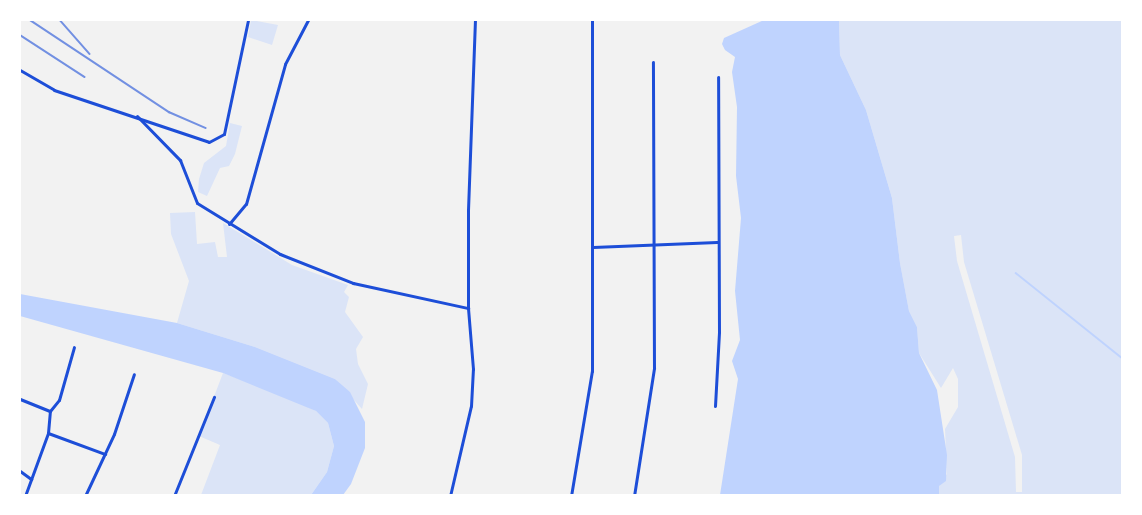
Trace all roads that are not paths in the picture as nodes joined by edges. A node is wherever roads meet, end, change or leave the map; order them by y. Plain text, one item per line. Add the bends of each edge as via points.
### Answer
1 (248, 20) edge
2 (308, 20) edge
3 (475, 20) edge
4 (592, 20) edge
5 (653, 62) dead end
6 (20, 70) edge
7 (718, 77) dead end
8 (137, 116) junction
9 (229, 224) junction
10 (717, 242) junction
11 (654, 245) junction
12 (592, 247) junction
13 (468, 308) junction
14 (74, 347) dead end
15 (134, 374) dead end
16 (214, 397) dead end
17 (20, 399) edge
18 (715, 406) dead end
19 (50, 411) junction
20 (48, 433) junction
21 (105, 454) junction
22 (20, 471) edge
23 (31, 479) junction
24 (26, 495) edge
25 (85, 495) edge
26 (174, 495) edge
27 (450, 495) edge
28 (571, 495) edge
29 (634, 495) edge

1 - 8 street via 224,134 218,140 206,142
2 - 9 street via 285,64 246,204
3 - 13 street
4 - 12 street
5 - 11 street
6 - 8 street via 54,90
7 - 10 street
8 - 9 street via 180,160 197,202
9 - 13 street via 293,261 353,283
10 - 11 street
10 - 18 street
11 - 12 street
11 - 29 street via 654,368
12 - 28 street via 592,371
13 - 27 street via 473,369 471,406
14 - 19 street via 59,400
15 - 21 street
16 - 26 street
17 - 19 street
19 - 20 street
20 - 21 street
20 - 23 street
21 - 25 street
22 - 23 street
23 - 24 street

